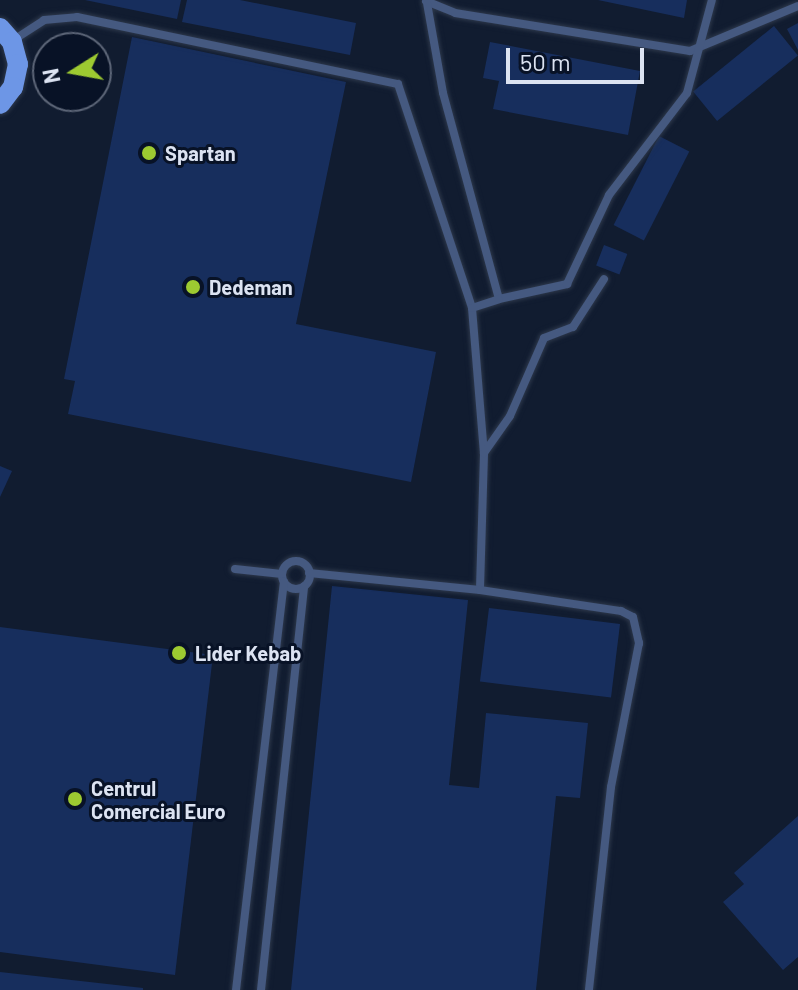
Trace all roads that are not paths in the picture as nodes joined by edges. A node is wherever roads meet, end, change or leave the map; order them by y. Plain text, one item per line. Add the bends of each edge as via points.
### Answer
1 (712, 0) edge
2 (427, 2) edge
3 (798, 6) edge
4 (6, 35) edge
5 (701, 47) junction
6 (0, 104) edge
7 (604, 279) dead end
8 (499, 299) junction
9 (472, 308) junction
10 (484, 454) junction
11 (235, 569) dead end
12 (309, 573) junction
13 (283, 578) junction
14 (304, 586) junction
15 (480, 590) junction
16 (236, 990) edge
17 (261, 990) edge
18 (589, 990) edge

1 - 5 lane
2 - 5 lane via 455,13 675,49
2 - 8 lane via 447,108
3 - 5 lane
4 - 6 main road via 18,72
4 - 9 lane via 44,20 77,17 398,84
5 - 8 lane via 687,93 609,195 567,284
7 - 10 lane via 573,327 544,338 510,416
8 - 9 lane
9 - 10 lane
10 - 15 lane
11 - 13 lane
12 - 13 lane via 298,561 285,565
12 - 14 lane
12 - 15 lane
13 - 14 lane via 296,589
13 - 16 lane
14 - 17 lane
15 - 18 lane via 621,611 637,625 639,643 611,787

